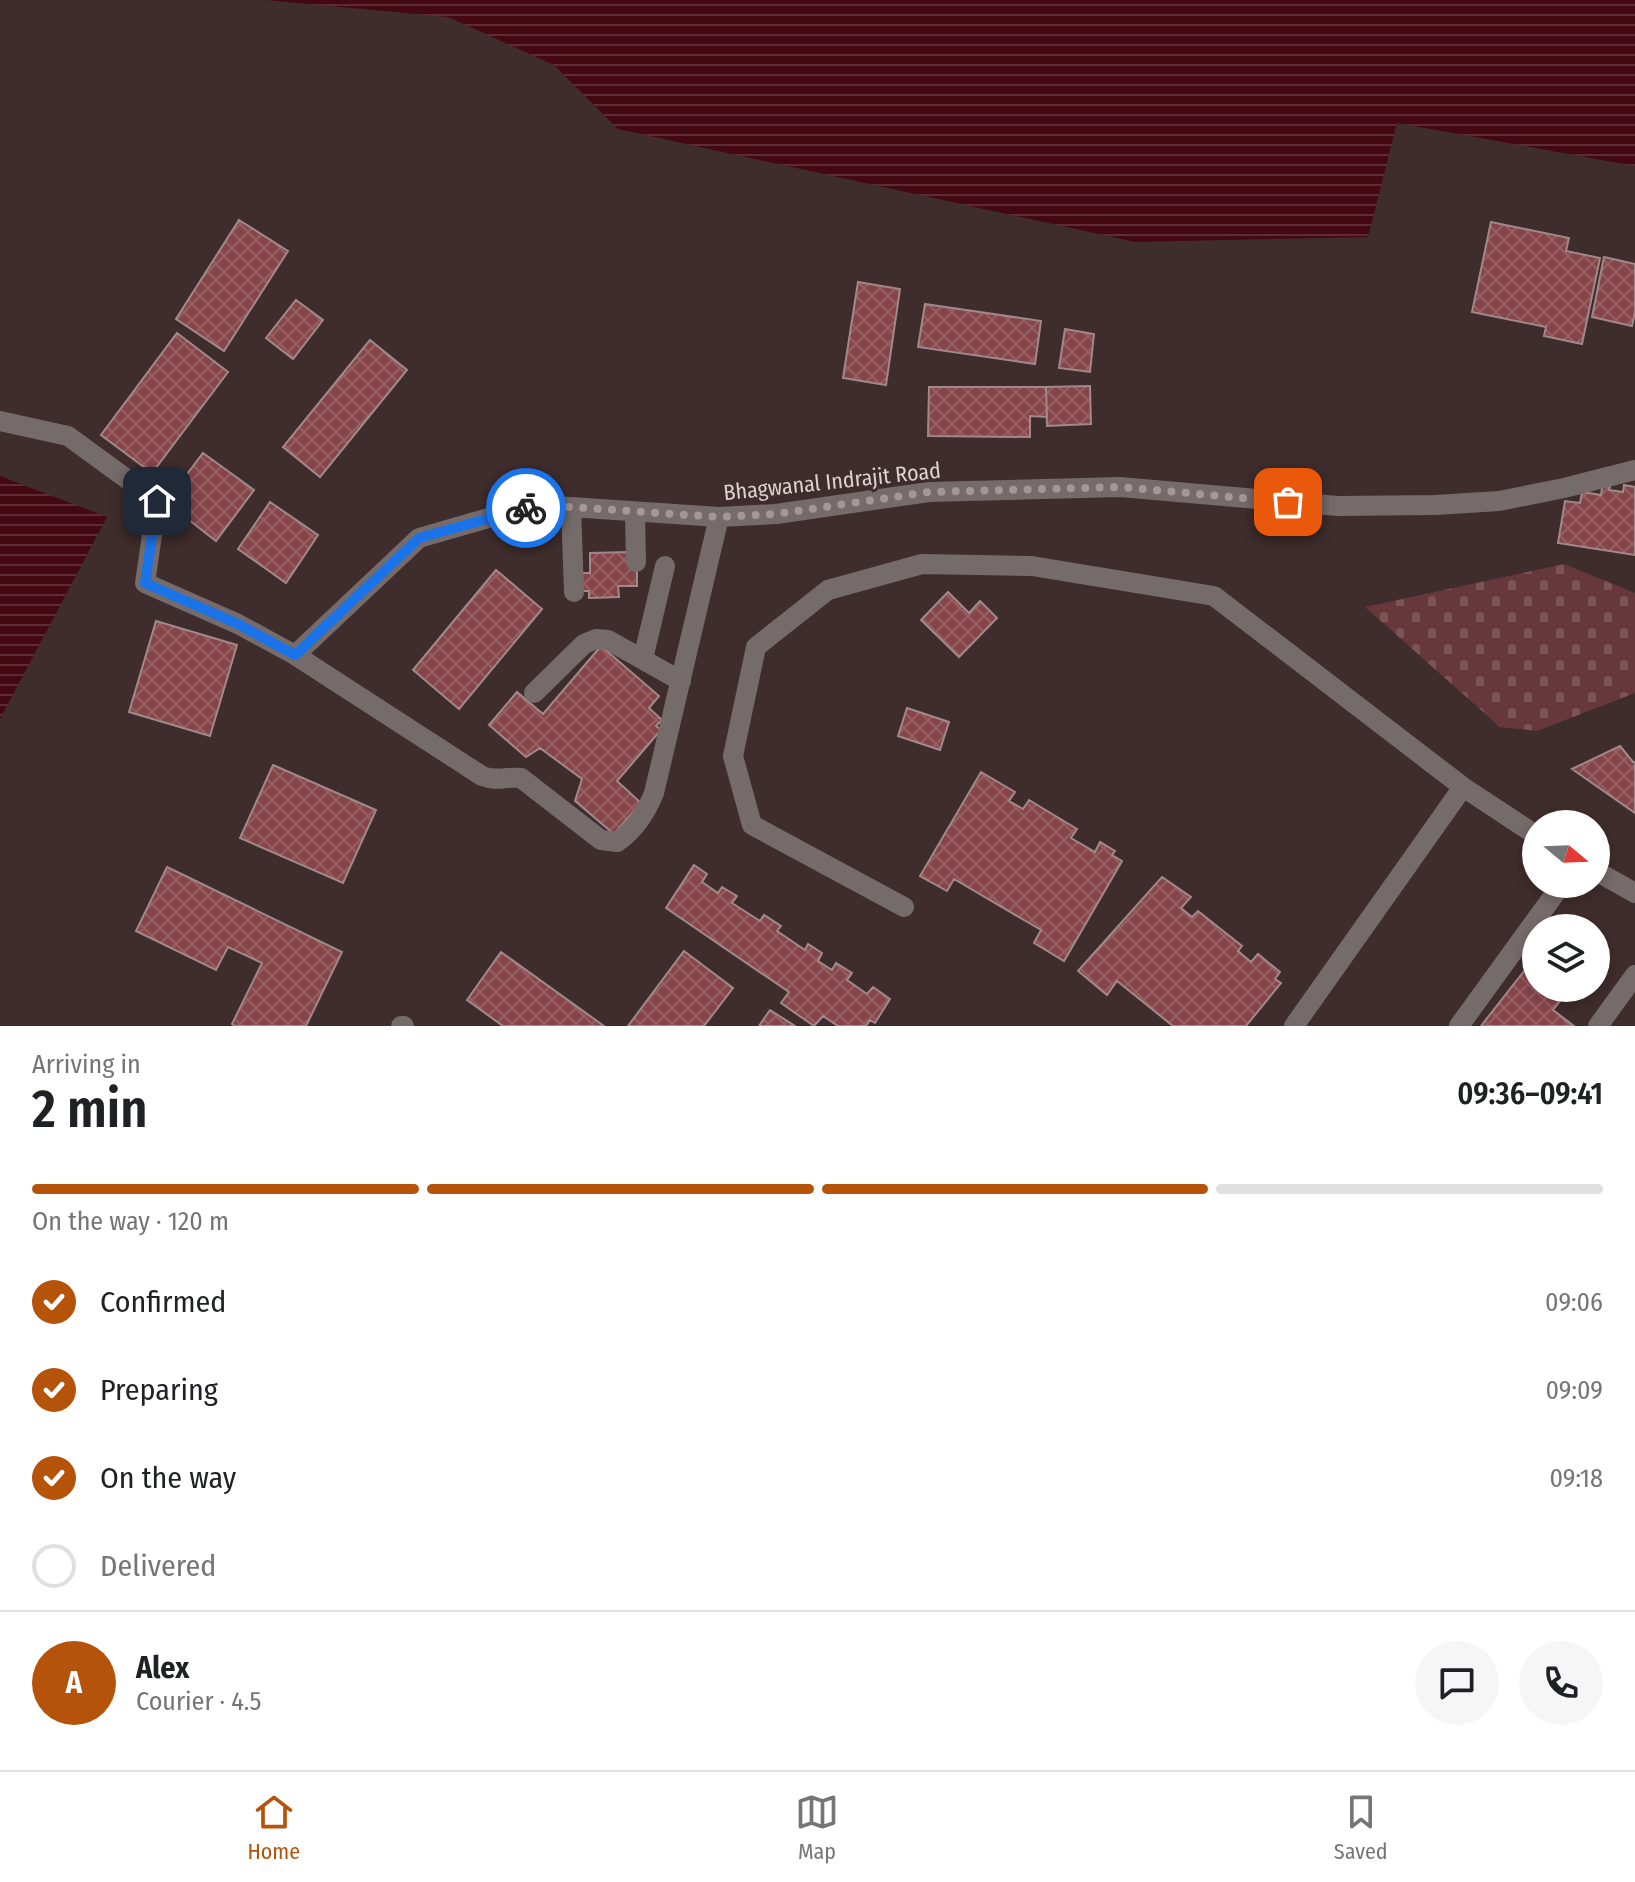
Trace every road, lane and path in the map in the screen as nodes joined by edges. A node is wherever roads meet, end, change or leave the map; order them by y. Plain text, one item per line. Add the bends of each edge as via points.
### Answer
1 (0, 421) edge
2 (1635, 470) edge
3 (571, 507) junction
4 (635, 512) junction
5 (719, 517) junction
6 (636, 562) dead end
7 (665, 566) dead end
8 (574, 592) dead end
9 (295, 655) junction
10 (643, 659) junction
11 (681, 681) junction
12 (534, 693) dead end
13 (1463, 787) junction
14 (1522, 826) edge
15 (1610, 879) edge
16 (1635, 893) edge
17 (1552, 898) edge
18 (904, 907) dead end
19 (1635, 975) edge
20 (1294, 1026) edge
21 (1459, 1026) edge
22 (1598, 1026) edge

1 - 9 street via 68,436 157,501 145,583
2 - 5 street, Bhagwanal Indrajit Road via 1499,501 1448,504 1338,506 1120,487 929,492
3 - 4 street, Bhagwanal Indrajit Road
3 - 8 street
3 - 9 street, Bhagwanal Indrajit Road via 523,508 419,538
4 - 5 street, Bhagwanal Indrajit Road
4 - 6 street
5 - 11 street
7 - 10 street
9 - 11 street via 482,776 521,778 610,842 623,838 654,793
10 - 11 street
10 - 12 street via 596,639 584,644
13 - 14 street
13 - 18 street via 1214,596 1032,566 922,564 828,590 756,647 733,756 752,825
13 - 20 street
15 - 16 street
17 - 21 street
19 - 22 street

